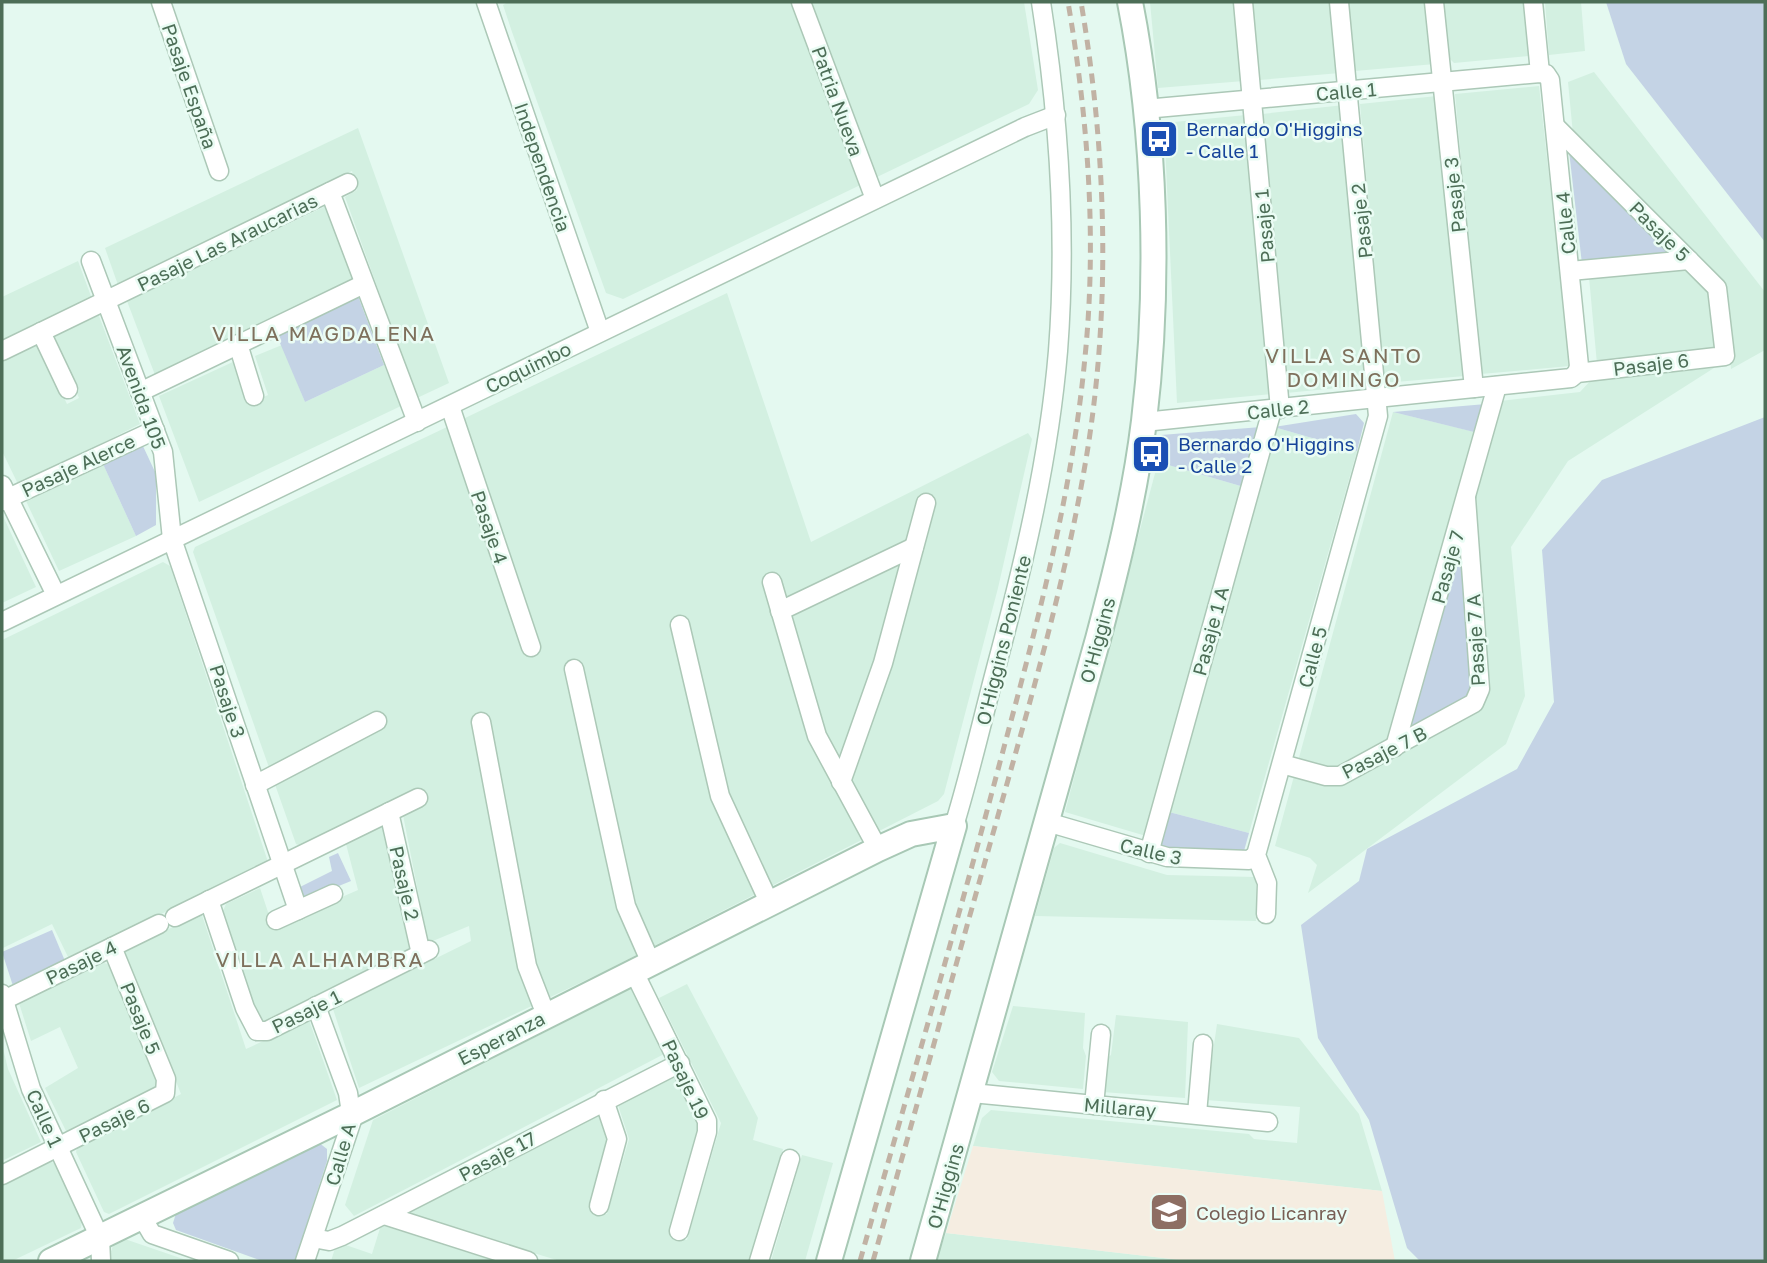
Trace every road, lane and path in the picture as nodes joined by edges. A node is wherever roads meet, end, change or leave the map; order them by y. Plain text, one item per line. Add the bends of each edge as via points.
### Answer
1 (161, 2) edge
2 (487, 2) edge
3 (801, 2) edge
4 (1041, 2) edge
5 (1130, 2) edge
6 (1243, 2) edge
7 (1339, 2) edge
8 (1434, 2) edge
9 (1533, 2) edge
10 (1543, 74) junction
11 (1442, 82) junction
12 (1348, 90) junction
13 (1252, 99) junction
14 (1145, 109) junction
15 (1056, 115) junction
16 (1555, 126) junction
17 (219, 171) dead end
18 (348, 183) dead end
19 (330, 192) junction
20 (875, 199) junction
21 (1689, 260) junction
22 (91, 261) dead end
23 (1570, 271) junction
24 (364, 284) junction
25 (106, 300) junction
26 (41, 332) junction
27 (600, 332) junction
28 (238, 344) junction
29 (2, 351) edge
30 (1725, 356) joint
31 (1577, 373) junction
32 (1497, 386) junction
33 (1474, 388) junction
34 (68, 389) dead end
35 (140, 392) junction
36 (254, 396) dead end
37 (1378, 398) junction
38 (450, 406) junction
39 (1276, 409) junction
40 (417, 422) junction
41 (1144, 422) junction
42 (155, 430) junction
43 (4, 495) edge
44 (1466, 498) junction
45 (926, 503) dead end
46 (172, 539) junction
47 (914, 547) junction
48 (772, 582) dead end
49 (55, 595) junction
50 (780, 611) junction
51 (2, 622) edge
52 (680, 625) dead end
53 (531, 647) dead end
54 (574, 669) dead end
55 (1477, 699) joint
56 (377, 721) dead end
57 (481, 722) dead end
58 (1395, 747) junction
59 (1283, 764) junction
60 (841, 782) junction
61 (256, 785) junction
62 (418, 798) dead end
63 (389, 812) junction
64 (1047, 822) junction
65 (954, 827) junction
66 (878, 849) junction
67 (1149, 853) junction
68 (1256, 855) junction
69 (282, 864) junction
70 (333, 894) dead end
71 (209, 900) junction
72 (769, 902) junction
73 (298, 910) junction
74 (1266, 914) dead end
75 (276, 920) dead end
76 (112, 947) junction
77 (425, 952) joint
78 (642, 967) junction
79 (2, 998) edge
80 (316, 1006) junction
81 (546, 1015) junction
82 (1101, 1034) dead end
83 (1203, 1044) dead end
84 (680, 1063) junction
85 (167, 1088) joint
86 (972, 1093) junction
87 (604, 1100) junction
88 (1094, 1105) junction
89 (352, 1114) junction
90 (1197, 1114) junction
91 (1268, 1122) dead end
92 (58, 1148) junction
93 (790, 1159) dead end
94 (2, 1175) edge
95 (599, 1206) dead end
96 (384, 1215) junction
97 (142, 1217) junction
98 (679, 1231) dead end
99 (313, 1238) junction
100 (100, 1250) edge
101 (203, 1257) edge
102 (51, 1261) edge
103 (229, 1261) edge
104 (305, 1261) edge
105 (528, 1261) edge
106 (760, 1261) edge
107 (829, 1261) edge
108 (923, 1261) edge

1 - 17 street, Pasaje España
2 - 27 street, Independencia
3 - 20 street, Patria Nueva
4 - 15 street, O'Higgins Poniente
5 - 14 street, O'Higgins
6 - 13 street, Pasaje 1
7 - 12 street, Pasaje 2
8 - 11 street, Pasaje 3
9 - 10 street
10 - 11 street, Calle 1
10 - 16 street, Calle 4 via 1550,80
11 - 12 street, Calle 1
11 - 33 street, Pasaje 3
12 - 13 street, Calle 1
12 - 37 street, Pasaje 2
13 - 14 street, Calle 1
13 - 39 street, Pasaje 1
14 - 41 street, O'Higgins via 1152,243
15 - 20 street, Coquimbo
15 - 65 street, O'Higgins Poniente via 1060,300 1046,447 1018,585
16 - 21 street, Pasaje 5
16 - 23 street, Calle 4
18 - 19 street, Pasaje Las Araucarias
19 - 24 street
19 - 25 street, Pasaje Las Araucarias
20 - 27 street, Coquimbo
21 - 23 street
21 - 30 street, Pasaje 5 via 1717,288
22 - 25 street, Avenida 105
23 - 31 street, Calle 4
24 - 28 street
24 - 40 street
25 - 26 street, Pasaje Las Araucarias
25 - 35 street, Avenida 105
26 - 29 street, Pasaje Las Araucarias
26 - 34 street
27 - 38 street, Coquimbo
28 - 35 street
28 - 36 street
30 - 31 street, Pasaje 6
31 - 32 street, Calle 2 via 1571,378
32 - 33 street, Calle 2
32 - 44 street, Pasaje 7
33 - 37 street, Calle 2
35 - 42 street, Avenida 105
37 - 39 street, Calle 2
37 - 59 street, Calle 5 via 1376,425
38 - 40 street, Coquimbo
38 - 53 street, Pasaje 4
39 - 41 street, Calle 2
39 - 67 street, Pasaje 1 A
40 - 46 street, Coquimbo
41 - 64 street, O'Higgins via 1116,569
42 - 43 street, Pasaje Alerce
42 - 46 street, Avenida 105 via 166,466
43 - 49 street
44 - 55 street, Pasaje 7 A via 1480,689
44 - 58 street, Pasaje 7
45 - 47 street
46 - 49 street, Coquimbo
46 - 61 street, Pasaje 3
47 - 50 street
47 - 60 street via 883,663
48 - 50 street
49 - 51 street, Coquimbo
50 - 60 street via 808,712
52 - 72 street via 720,796
54 - 78 street, Pasaje 19
55 - 58 street, Pasaje 7 B
56 - 61 street
57 - 81 street via 527,966
58 - 59 street, Pasaje 7 B via 1340,776
59 - 68 street, Calle 5
60 - 66 street
61 - 69 street, Pasaje 3
62 - 63 street
63 - 69 street
63 - 77 street, Pasaje 2
64 - 67 street, Calle 3
64 - 86 street, O'Higgins
65 - 66 street, Esperanza via 911,834
65 - 107 street, O'Higgins Poniente
66 - 72 street, Esperanza
67 - 68 street, Calle 3 via 1207,860 1249,860
68 - 74 street via 1267,883
69 - 71 street
69 - 73 street
70 - 73 street
71 - 76 street, Pasaje 4
71 - 80 street, Pasaje 1 via 245,1009 257,1031 267,1031
72 - 78 street, Esperanza
73 - 75 street
76 - 79 street, Pasaje 4
76 - 85 street, Pasaje 5
77 - 80 street, Pasaje 1
78 - 81 street, Esperanza
78 - 84 street, Pasaje 19
79 - 92 street, Calle 1 via 26,1074
80 - 89 street, Calle A
81 - 89 street, Esperanza
82 - 88 street
83 - 90 street
84 - 87 street, Pasaje 17
84 - 98 street, Pasaje 19 via 708,1125
85 - 92 street, Pasaje 6 via 161,1097
86 - 88 street, Millaray
86 - 108 street, O'Higgins
87 - 95 street via 617,1139
87 - 96 street, Pasaje 17
88 - 90 street, Millaray
89 - 97 street, Esperanza
89 - 99 street, Calle A
90 - 91 street, Millaray
92 - 94 street
92 - 100 street, Calle 1
93 - 106 street
96 - 99 street, Pasaje 17 via 329,1241
96 - 105 street
97 - 100 street, Esperanza
97 - 101 street via 152,1234
99 - 104 street, Calle A
100 - 102 street, Esperanza
101 - 103 street

